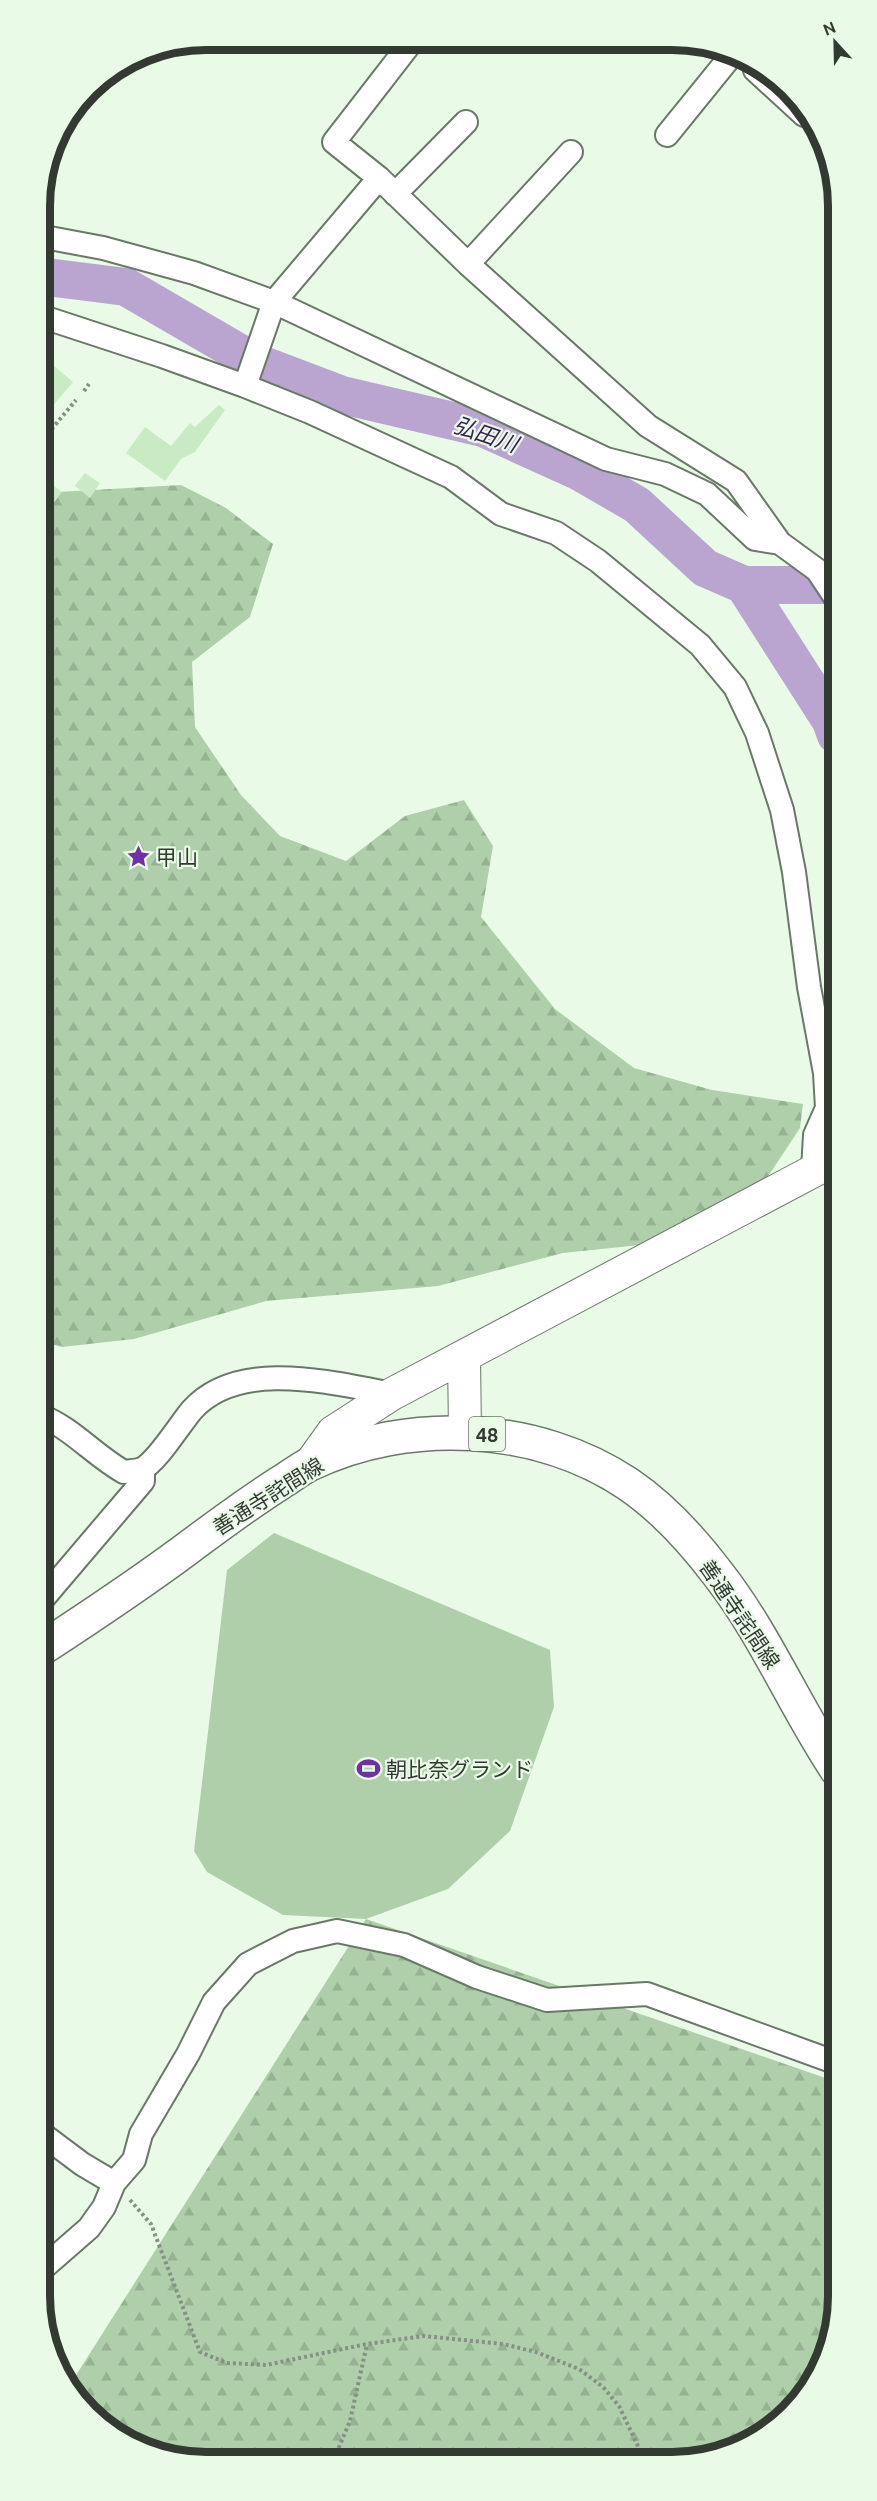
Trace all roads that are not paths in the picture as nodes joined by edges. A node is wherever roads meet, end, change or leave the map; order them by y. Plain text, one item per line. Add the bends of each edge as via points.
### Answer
1 (405, 50) edge
2 (727, 60) edge
3 (466, 122) dead end
4 (667, 135) dead end
5 (572, 152) dead end
6 (379, 178) junction
7 (395, 194) junction
8 (50, 238) edge
9 (468, 264) junction
10 (274, 302) junction
11 (50, 319) edge
12 (245, 386) junction
13 (780, 543) junction
14 (828, 586) edge
15 (825, 1164) edge
16 (464, 1357) junction
17 (392, 1394) junction
18 (50, 1420) edge
19 (465, 1432) junction
20 (310, 1464) junction
21 (143, 1469) junction
22 (50, 1590) edge
23 (50, 1643) edge
24 (827, 1756) edge
25 (827, 2059) edge
26 (50, 2140) edge
27 (114, 2183) junction
28 (50, 2261) edge

1 - 6 street via 334,142
2 - 4 street
3 - 7 street
5 - 9 street
6 - 7 street
6 - 10 street
7 - 9 street
8 - 10 street via 195,273
9 - 13 street via 648,426 736,481
10 - 12 street
10 - 13 street via 606,459 665,474 707,494 755,539
11 - 12 street
12 - 15 street via 451,477 501,514 556,533 598,561 700,645 735,687 757,733 782,810 794,872 825,1073 827,1108 815,1135
13 - 14 street via 817,570
15 - 16 street
16 - 17 street
16 - 19 street
17 - 20 street via 333,1432
17 - 21 street via 320,1380 267,1378 230,1385 210,1393 198,1404
18 - 21 street via 124,1472
19 - 20 main road, 善通寺詫間線 / 48 via 371,1442
19 - 24 main road, 善通寺詫間線 / 48 via 518,1438 577,1458 628,1484 672,1522 719,1574
20 - 23 main road, 善通寺詫間線 / 48 via 248,1503 142,1582
21 - 22 street via 143,1481
25 - 27 street via 647,1994 548,2000 477,1977 404,1945 337,1931 293,1941 248,1964 214,2002 141,2134 134,2160
26 - 27 street
27 - 28 street via 89,2228

